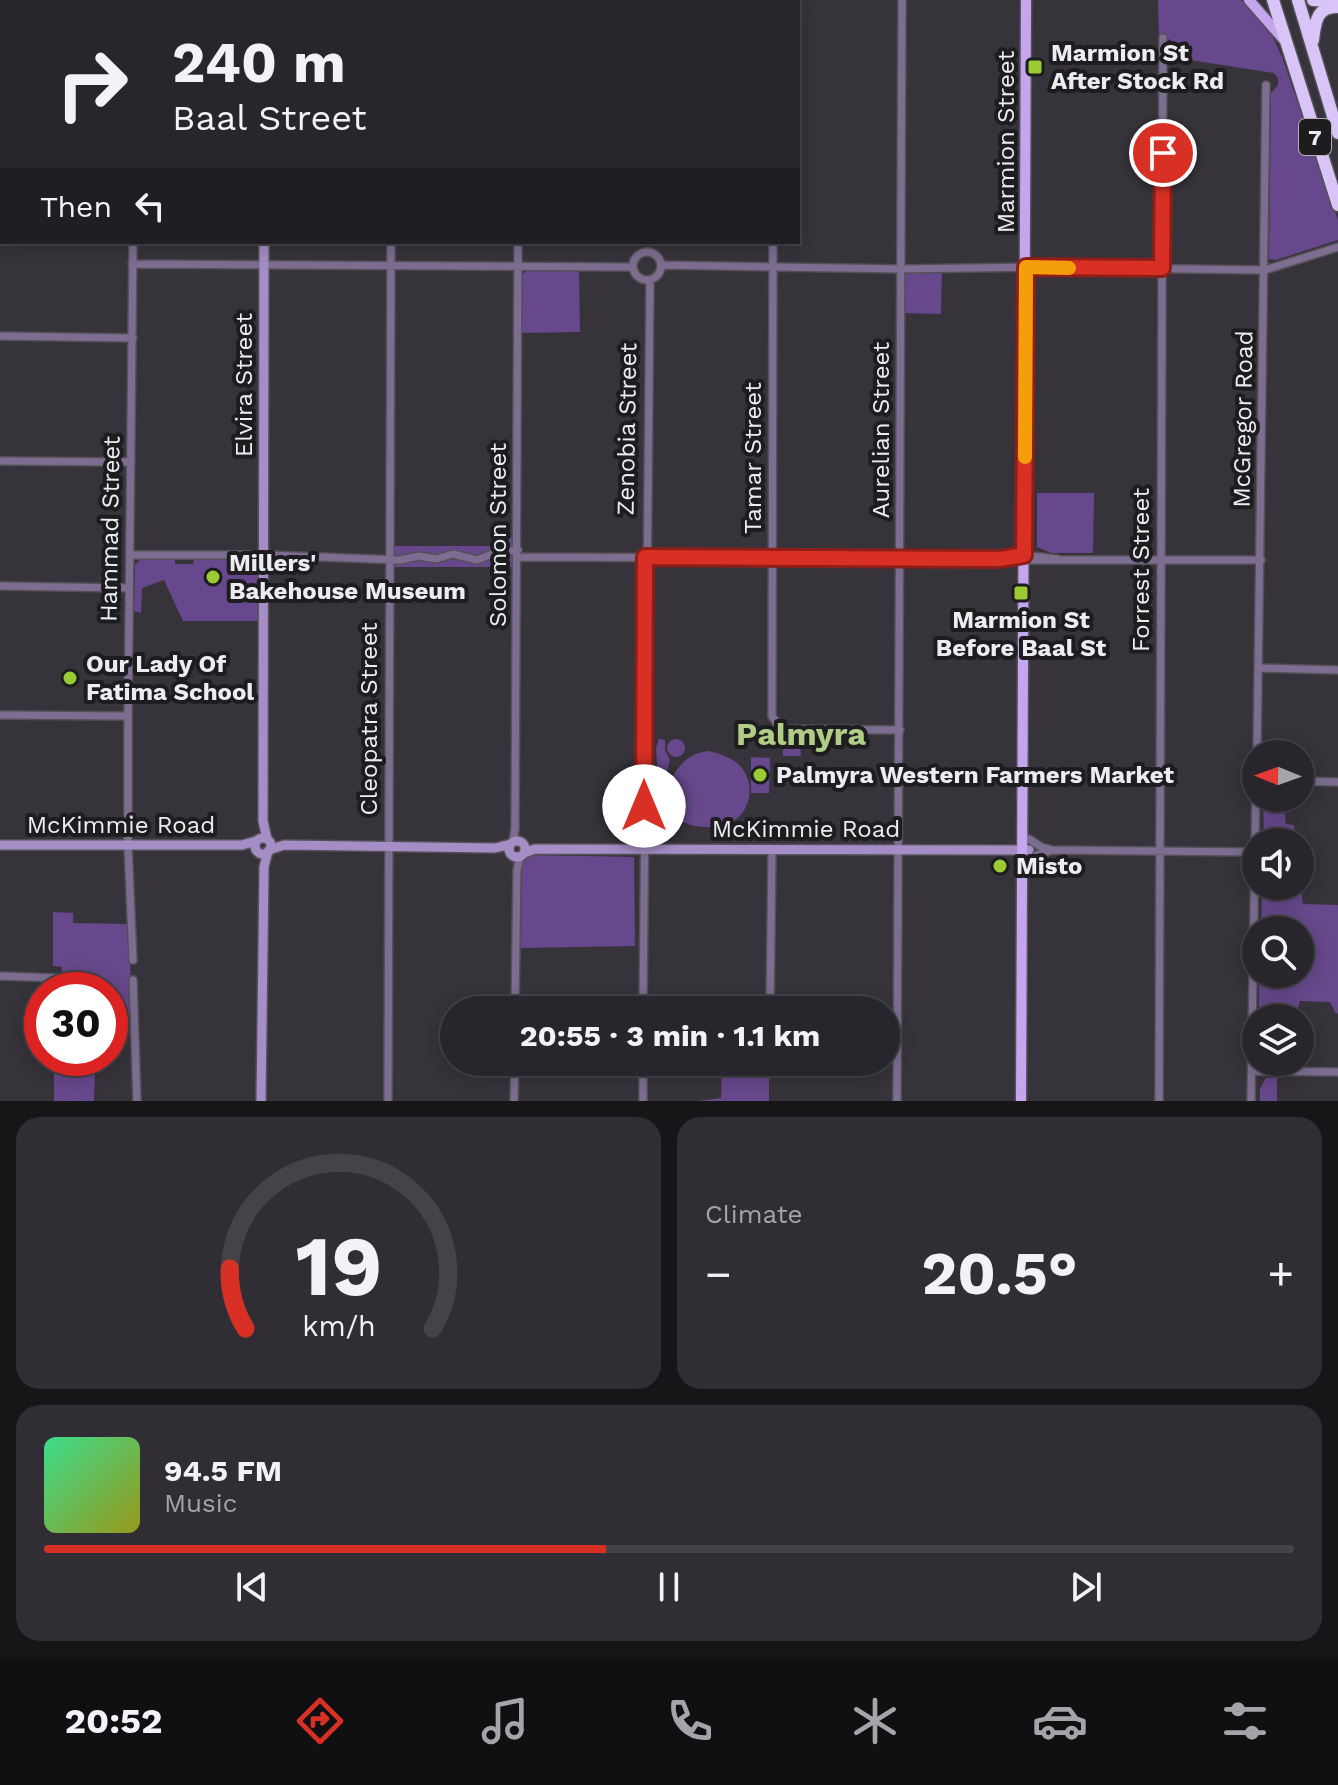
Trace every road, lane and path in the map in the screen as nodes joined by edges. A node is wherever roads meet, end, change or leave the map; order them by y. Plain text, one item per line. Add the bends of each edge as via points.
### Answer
1 (902, 0) edge
2 (1026, 0) edge
3 (1033, 0) edge
4 (1249, 0) edge
5 (1273, 0) edge
6 (1298, 0) edge
7 (1313, 0) edge
8 (1338, 5) edge
9 (1163, 38) dead end
10 (1284, 40) junction
11 (1312, 47) junction
12 (1266, 85) dead end
13 (1338, 133) edge
14 (1338, 205) edge
15 (133, 244) edge
16 (264, 244) edge
17 (391, 244) edge
18 (518, 244) edge
19 (647, 244) edge
20 (773, 244) edge
21 (1338, 247) edge
22 (647, 252) junction
23 (132, 264) junction
24 (662, 265) junction
25 (264, 266) junction
26 (391, 267) junction
27 (518, 267) junction
28 (633, 267) junction
29 (773, 267) junction
30 (1028, 267) junction
31 (1162, 268) junction
32 (902, 269) junction
33 (1265, 270) junction
34 (650, 281) junction
35 (0, 336) edge
36 (133, 338) junction
37 (0, 461) edge
38 (131, 462) junction
39 (518, 553) junction
40 (130, 555) junction
41 (265, 555) junction
42 (645, 557) junction
43 (772, 558) junction
44 (1027, 558) junction
45 (390, 559) junction
46 (900, 559) junction
47 (1162, 559) junction
48 (1261, 560) junction
49 (0, 586) edge
50 (129, 588) junction
51 (1258, 668) junction
52 (1338, 670) edge
53 (0, 715) edge
54 (128, 716) junction
55 (900, 730) junction
56 (1257, 740) edge
57 (1314, 781) edge
58 (1338, 782) edge
59 (0, 845) edge
60 (263, 845) junction
61 (128, 846) junction
62 (1027, 846) junction
63 (389, 847) junction
64 (644, 848) junction
65 (517, 849) junction
66 (772, 849) junction
67 (898, 849) junction
68 (1052, 850) junction
69 (1160, 851) junction
70 (1242, 852) edge
71 (1029, 864) junction
72 (1254, 900) edge
73 (133, 960) dead end
74 (0, 976) edge
75 (24, 977) edge
76 (133, 980) dead end
77 (515, 996) edge
78 (643, 996) edge
79 (770, 996) edge
80 (1253, 1004) edge
81 (1314, 1072) edge
82 (1338, 1072) edge
83 (515, 1076) edge
84 (643, 1076) edge
85 (1252, 1076) edge
86 (137, 1101) edge
87 (261, 1101) edge
88 (388, 1101) edge
89 (514, 1101) edge
90 (643, 1101) edge
91 (897, 1101) edge
92 (1021, 1101) edge
93 (1028, 1101) edge
94 (1159, 1101) edge
95 (1251, 1101) edge

1 - 32 street, Aurelian Street
2 - 30 main road, Marmion Street
3 - 30 main road, Marmion Street
4 - 10 main road
5 - 10 highway, 7
6 - 11 highway, 7
7 - 8 highway
8 - 11 highway via 1316,17
9 - 31 street, Forrest Street
10 - 14 highway, 7
11 - 13 highway, 7
12 - 33 street, McGregor Road
15 - 23 street, Hammad Street
16 - 25 main road, Elvira Street
17 - 26 street, Cleopatra Street
18 - 27 street, Solomon Street
19 - 22 street
20 - 29 street, Tamar Street
21 - 33 street
22 - 24 street via 658,256
22 - 28 street via 635,258
23 - 25 street
23 - 36 street, Hammad Street
24 - 29 street
24 - 34 street
25 - 26 street
25 - 41 main road, Elvira Street
26 - 27 street
26 - 45 street, Cleopatra Street
27 - 28 street
27 - 39 street, Solomon Street
28 - 34 street via 637,276
29 - 32 street
29 - 43 street, Tamar Street
30 - 31 street
30 - 32 street
30 - 44 main road, Marmion Street
31 - 33 street
31 - 47 street, Forrest Street
32 - 46 street, Aurelian Street
33 - 48 street, McGregor Road
34 - 42 street, Zenobia Street
35 - 36 street
36 - 38 street, Hammad Street
37 - 38 street
38 - 40 street, Hammad Street
39 - 42 street
39 - 45 street via 497,552 477,560 453,554
39 - 65 street, Solomon Street
40 - 41 street
40 - 50 street, Hammad Street
41 - 45 street
41 - 60 main road, Elvira Street
42 - 43 street
42 - 64 street, Zenobia Street
43 - 46 street
43 - 55 street, Tamar Street via 774,723 785,729
44 - 46 street
44 - 47 street
44 - 62 main road, Marmion Street
45 - 63 street, Cleopatra Street
46 - 55 street, Aurelian Street
47 - 48 street
47 - 69 street, Forrest Street
48 - 51 street, McGregor Road
49 - 50 street
50 - 54 street, Hammad Street
51 - 52 street
51 - 56 street, McGregor Road
53 - 54 street
54 - 61 street, Hammad Street
55 - 67 street, Aurelian Street
57 - 58 street
59 - 61 main road, McKimmie Road
60 - 61 main road, McKimmie Road
60 - 63 main road
60 - 87 main road, Elvira Street
61 - 73 street, Hammad Street
62 - 67 main road, McKimmie Road
62 - 68 street, McKimmie Road
62 - 71 main road, Marmion Street
62 - 92 main road, Marmion Street
63 - 65 main road
63 - 88 street, Cleopatra Street
64 - 65 main road, McKimmie Road
64 - 66 main road, McKimmie Road
64 - 78 street, Zenobia Street
65 - 77 street, Solomon Street
66 - 67 main road, McKimmie Road
66 - 79 street
67 - 91 street, Aurelian Street
68 - 69 street, McKimmie Road
68 - 71 street
69 - 70 street, McKimmie Road
69 - 94 street, Forrest Street
71 - 93 main road, Marmion Street
72 - 80 street
74 - 75 street
76 - 86 street
81 - 82 street
83 - 89 street
84 - 90 street
85 - 95 street

